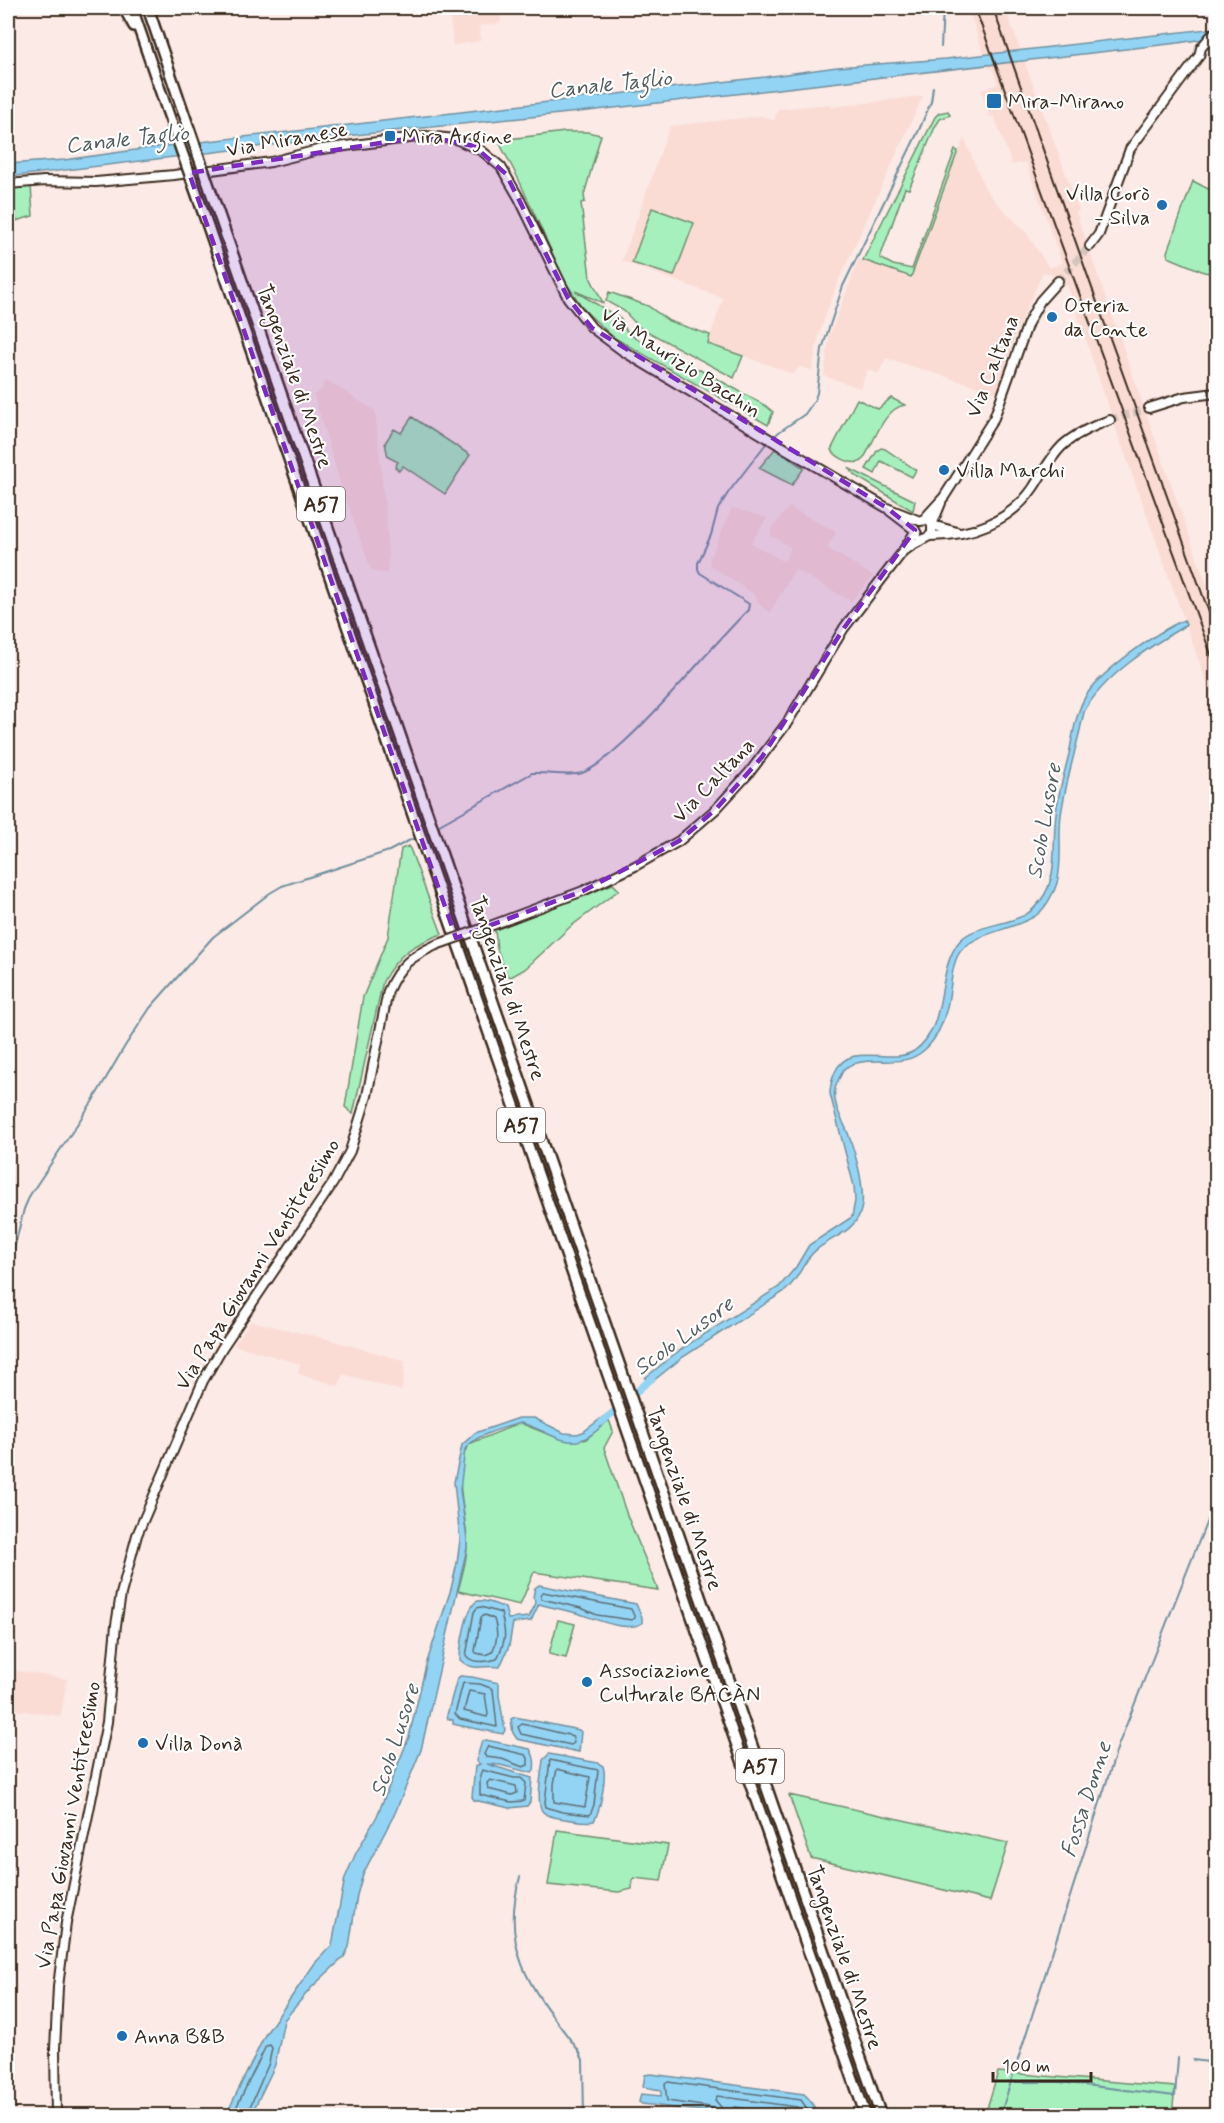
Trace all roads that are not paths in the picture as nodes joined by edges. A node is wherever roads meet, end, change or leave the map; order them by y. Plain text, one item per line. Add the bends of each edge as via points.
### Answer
1 (124, 8) edge
2 (132, 8) edge
3 (148, 8) edge
4 (1213, 38) edge
5 (143, 39) junction
6 (1199, 56) junction
7 (464, 142) joint
8 (8, 184) edge
9 (1090, 246) tunnel mouth
10 (1058, 281) tunnel mouth
11 (1216, 393) edge
12 (1149, 408) tunnel mouth
13 (1110, 420) tunnel mouth
14 (944, 496) junction
15 (887, 508) junction
16 (921, 520) junction
17 (932, 525) junction
18 (915, 531) junction
19 (958, 533) junction
20 (926, 537) junction
21 (901, 554) junction
22 (436, 945) joint
23 (56, 2115) edge
24 (866, 2115) edge
25 (882, 2115) edge

1 - 5 highway, A57
2 - 5 highway, Tangenziale di Mestre / A57
3 - 25 highway, Tangenziale di Mestre / A57, bridge
4 - 6 main road
4 - 6 main road
5 - 24 highway, Tangenziale di Mestre / A57, bridge
6 - 9 main road via 1130,149 1099,234
7 - 8 main road, Via Miranese via 424,136 322,149 229,169 96,182
7 - 15 main road, Via Maurizio Bacchin via 490,156 506,174 568,298 592,328 623,351
10 - 14 main road, Via Caltana via 1034,310 994,418
11 - 12 main road via 1184,397
13 - 19 main road via 1063,445 1028,495 1004,518
14 - 16 main road, Via Caltana
14 - 17 main road, Via Caltana
15 - 16 main road, Via Maurizio Bacchin
15 - 18 main road, Via Maurizio Bacchin
16 - 17 main road
16 - 18 main road
17 - 19 main road
17 - 20 main road via 933,531
18 - 20 main road
18 - 21 main road, Via Caltana
19 - 20 main road
20 - 21 main road, Via Caltana
21 - 22 main road, Via Caltana, bridge via 840,633 787,723 756,765 680,841 583,891
22 - 23 main road, Via Papa Giovanni Ventitreesimo via 403,964 394,977 350,1151 203,1381 129,1560 116,1625 107,1722 61,1954 55,2049

